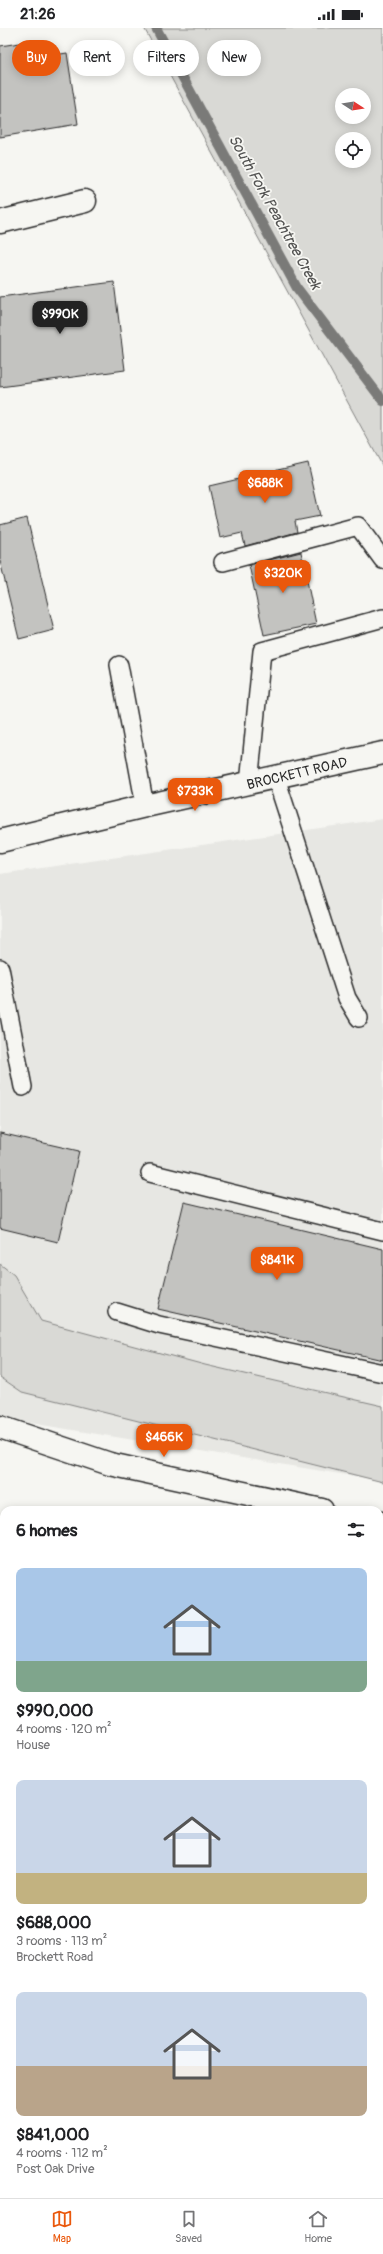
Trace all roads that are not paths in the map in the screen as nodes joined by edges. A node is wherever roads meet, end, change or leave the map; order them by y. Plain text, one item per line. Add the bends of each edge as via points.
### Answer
1 (85, 202) dead end
2 (0, 222) edge
3 (383, 560) edge
4 (223, 562) dead end
5 (383, 618) edge
6 (119, 665) dead end
7 (383, 753) edge
8 (276, 778) junction
9 (249, 784) junction
10 (145, 806) junction
11 (0, 841) edge
12 (0, 968) edge
13 (359, 1018) dead end
14 (23, 1087) dead end
15 (150, 1173) dead end
16 (383, 1231) edge
17 (117, 1312) dead end
18 (383, 1373) edge
19 (0, 1427) edge
20 (304, 1506) edge

1 - 2 street
3 - 4 lane via 358,526
5 - 9 lane via 262,651
6 - 10 lane
7 - 8 street, BROCKETT ROAD
8 - 9 street, BROCKETT ROAD
8 - 13 lane via 347,998
9 - 10 street, BROCKETT ROAD
10 - 11 street, BROCKETT ROAD
12 - 14 lane
15 - 16 lane
17 - 18 lane via 159,1325
19 - 20 street via 110,1464

